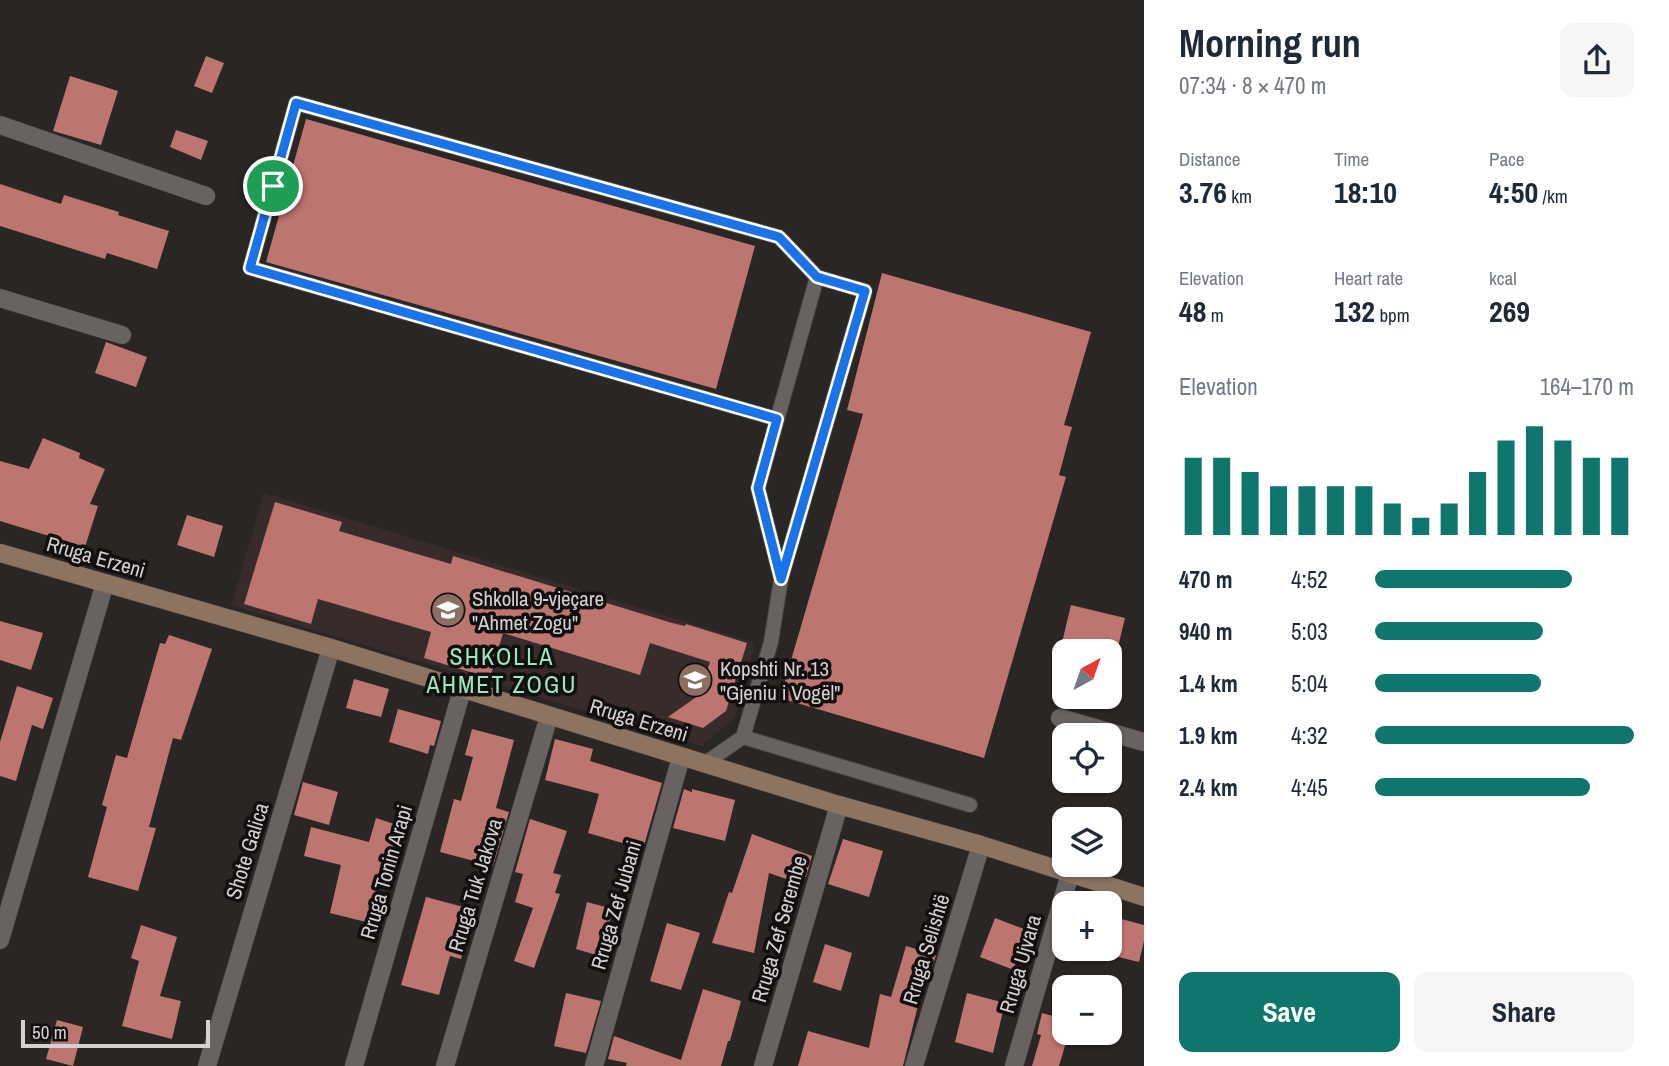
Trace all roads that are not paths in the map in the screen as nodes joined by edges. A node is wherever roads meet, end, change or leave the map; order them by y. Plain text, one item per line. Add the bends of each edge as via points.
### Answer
1 (0, 125) edge
2 (206, 196) dead end
3 (817, 277) junction
4 (0, 298) edge
5 (122, 335) dead end
6 (777, 419) junction
7 (0, 553) edge
8 (781, 579) junction
9 (105, 583) junction
10 (331, 649) junction
11 (462, 690) junction
12 (549, 716) junction
13 (1060, 718) dead end
14 (743, 737) junction
15 (1144, 742) edge
16 (681, 757) junction
17 (704, 764) junction
18 (839, 805) junction
19 (970, 806) dead end
20 (981, 845) junction
21 (1052, 868) edge
22 (1069, 877) edge
23 (1080, 877) edge
24 (1144, 897) edge
25 (0, 940) edge
26 (207, 1066) edge
27 (354, 1066) edge
28 (445, 1066) edge
29 (594, 1066) edge
30 (763, 1066) edge
31 (914, 1066) edge
32 (1014, 1066) edge

1 - 2 street
3 - 6 lane
3 - 6 lane via 779,237 296,103 250,268
3 - 8 lane via 865,291
4 - 5 street
6 - 8 lane via 758,488
7 - 9 street, Rruga Erzeni
8 - 14 lane via 771,642
9 - 10 street, Rruga Erzeni
9 - 25 street
10 - 11 street, Rruga Erzeni
10 - 26 street, Shote Galica
11 - 12 street, Rruga Erzeni
11 - 27 street, Rruga Tonin Arapi
12 - 16 street, Rruga Erzeni
12 - 28 street, Rruga Tuk Jakova
13 - 15 street
14 - 17 lane
14 - 19 lane
16 - 17 street, Rruga Erzeni
16 - 29 street, Rruga Zef Jubani
17 - 18 street, Rruga Erzeni
18 - 20 street, Rruga Erzeni
18 - 30 street, Rruga Zef Serembe
20 - 21 street, Rruga Erzeni
20 - 31 street, Rruga Selishtë
22 - 32 street, Rruga Ujvara
23 - 24 street, Rruga Erzeni

